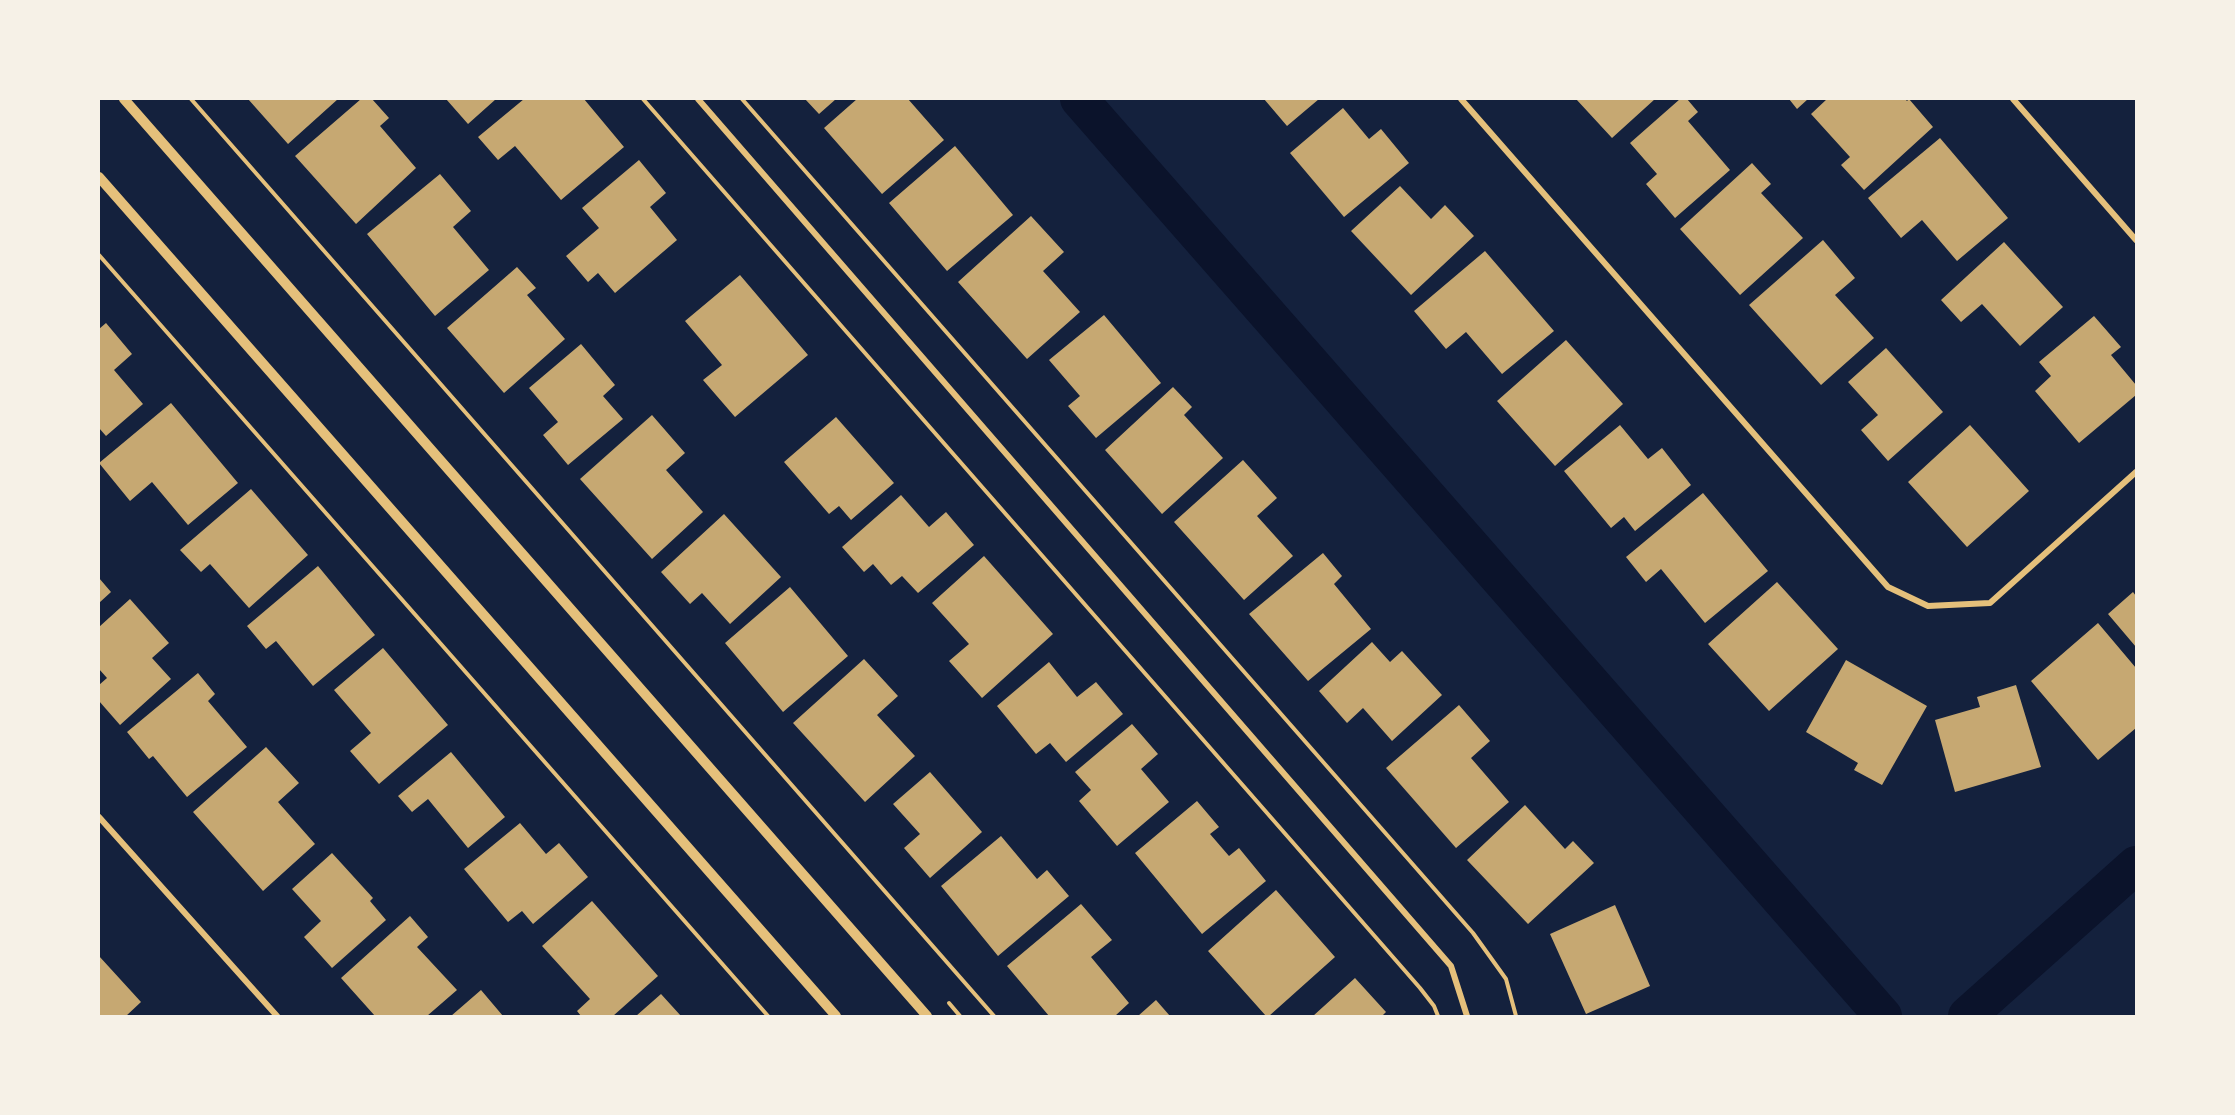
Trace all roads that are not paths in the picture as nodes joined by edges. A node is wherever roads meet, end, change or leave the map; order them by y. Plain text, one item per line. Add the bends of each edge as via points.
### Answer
1 (124, 99) edge
2 (698, 99) edge
3 (1461, 99) edge
4 (2013, 99) edge
5 (99, 177) edge
6 (2136, 240) edge
7 (2136, 472) edge
8 (99, 817) edge
9 (277, 1016) edge
10 (836, 1016) edge
11 (927, 1016) edge
12 (1467, 1016) edge

1 - 11 street
2 - 12 street via 1451,966
3 - 7 street via 1888,587 1928,606 1990,603
4 - 6 street
5 - 10 street
8 - 9 street

